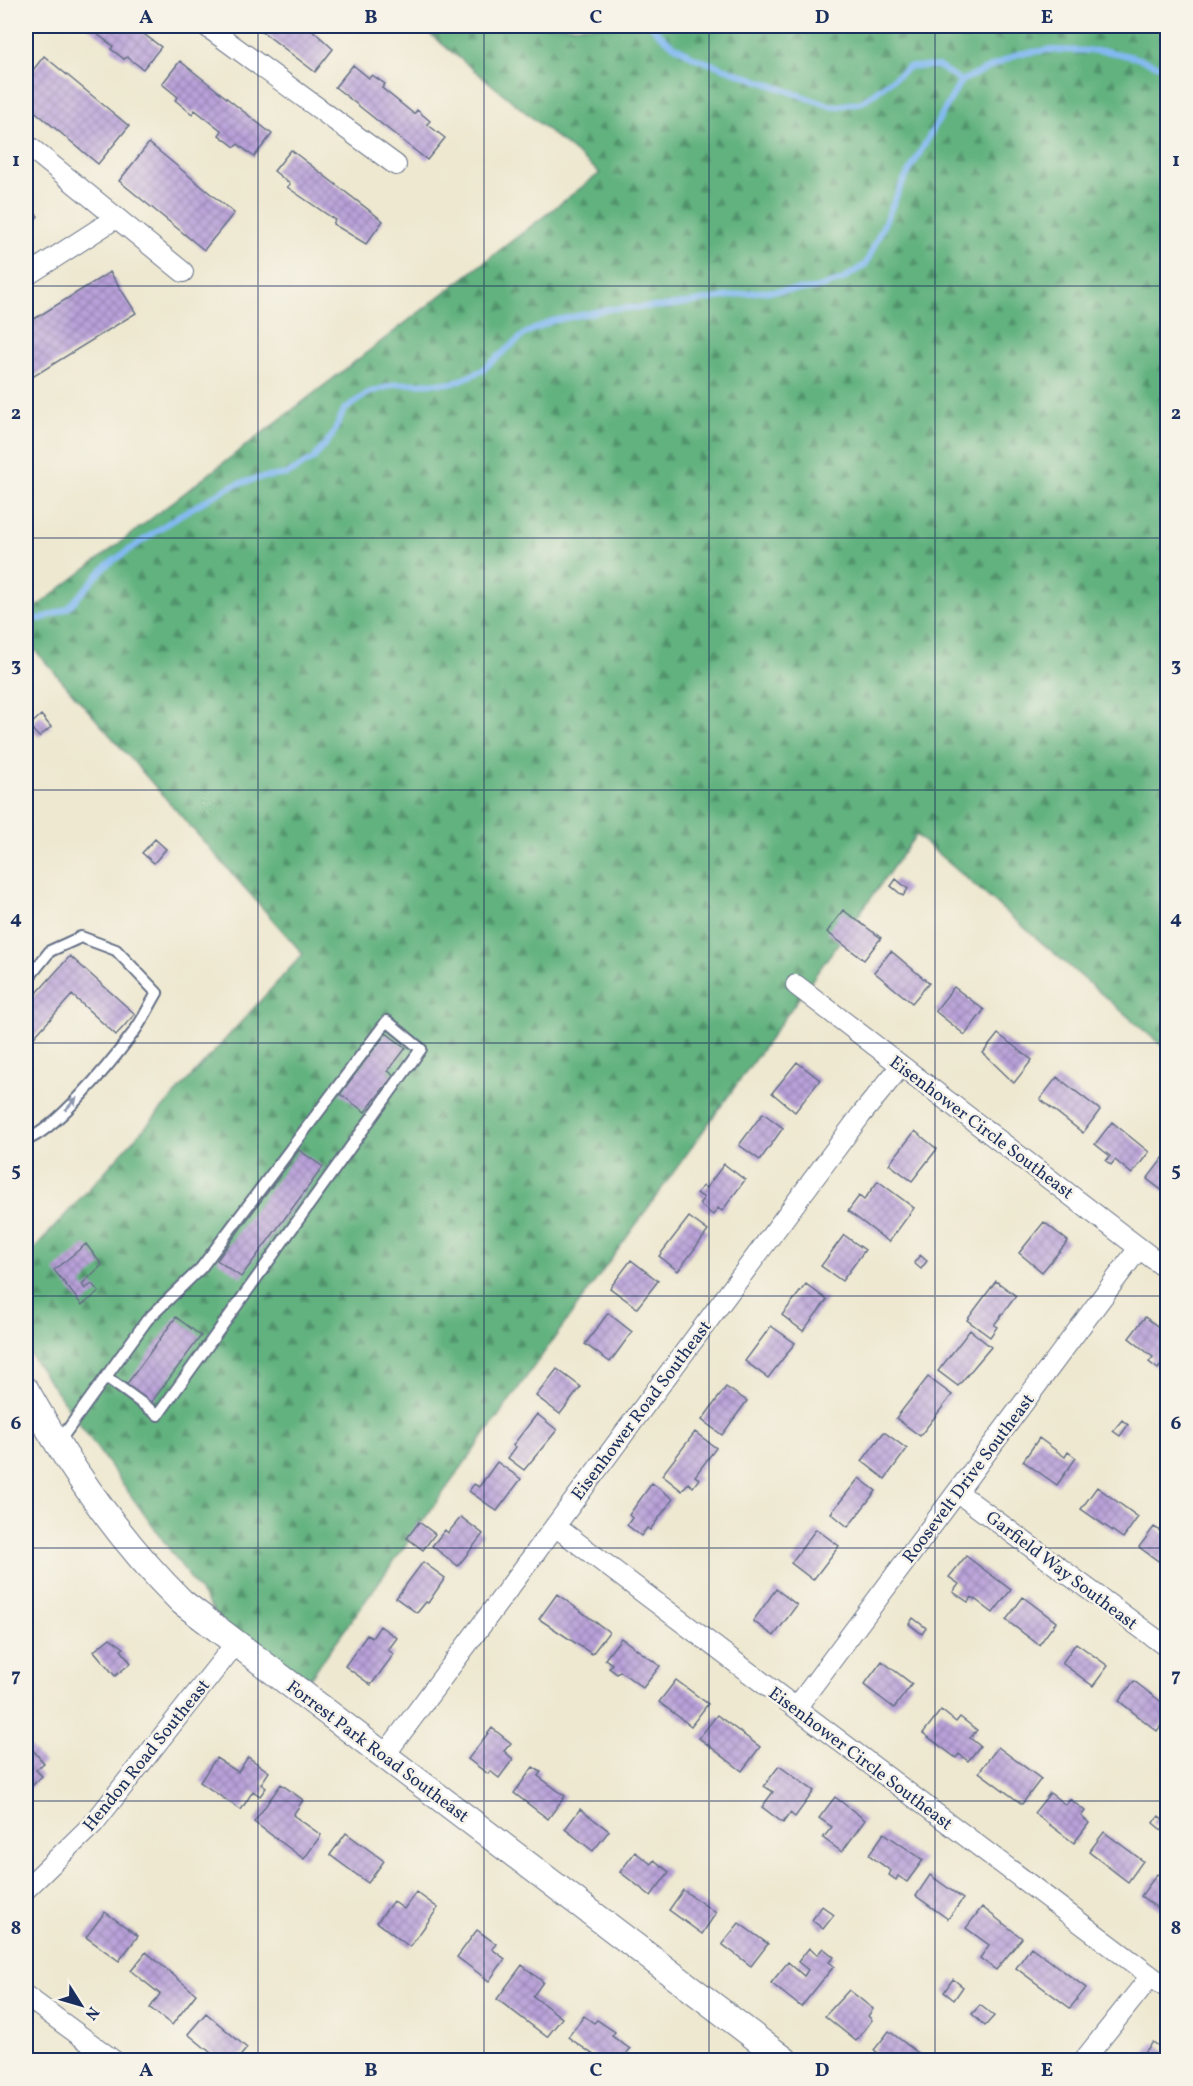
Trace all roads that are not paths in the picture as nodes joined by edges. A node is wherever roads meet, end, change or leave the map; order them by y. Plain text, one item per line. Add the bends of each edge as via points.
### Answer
1 (206, 26) edge
2 (26, 144) edge
3 (396, 165) dead end
4 (116, 218) junction
5 (183, 272) dead end
6 (26, 276) edge
7 (26, 981) edge
8 (796, 985) dead end
9 (901, 1066) junction
10 (26, 1140) edge
11 (1139, 1248) junction
12 (1167, 1270) edge
13 (106, 1377) junction
14 (26, 1390) edge
15 (57, 1446) junction
16 (957, 1492) junction
17 (555, 1526) junction
18 (236, 1643) junction
19 (1167, 1648) edge
20 (796, 1708) junction
21 (384, 1756) junction
22 (26, 1888) edge
23 (1150, 1977) junction
24 (1167, 1989) edge
25 (26, 1996) edge
26 (113, 2061) edge
27 (785, 2061) edge
28 (1084, 2061) edge

1 - 3 street
2 - 4 street
4 - 5 street
4 - 6 street
10 -> 7 lane via 64,1112 131,1036 157,993 116,950 81,937 50,951
8 - 9 street, Eisenhower Circle Southeast
9 - 11 street, Eisenhower Circle Southeast
9 - 17 street, Eisenhower Road Southeast
11 - 12 street, Eisenhower Circle Southeast
11 - 16 street, Roosevelt Drive Southeast
13 - 13 lane via 147,1320 201,1268 387,1021 421,1049 158,1415
13 - 15 lane
14 - 15 street, Forrest Park Road Southeast
15 - 18 street, Forrest Park Road Southeast via 93,1500 149,1569 182,1602
16 - 19 street, Garfield Way Southeast
16 - 20 street, Roosevelt Drive Southeast
17 - 20 street, Eisenhower Circle Southeast
17 - 21 street, Eisenhower Road Southeast
18 - 21 street, Forrest Park Road Southeast
18 - 22 street, Hendon Road Southeast via 94,1823
20 - 23 street, Eisenhower Circle Southeast
21 - 27 street, Forrest Park Road Southeast
23 - 24 street, Eisenhower Circle Southeast
23 - 28 street
25 - 26 street

